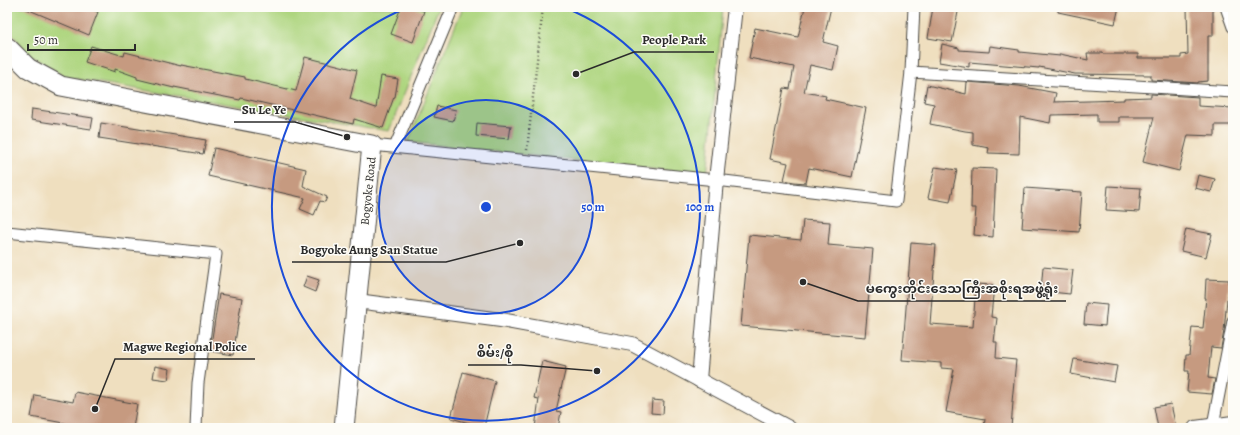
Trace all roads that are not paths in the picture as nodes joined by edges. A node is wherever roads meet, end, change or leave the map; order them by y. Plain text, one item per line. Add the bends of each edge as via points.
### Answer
1 (453, 7) edge
2 (735, 7) edge
3 (914, 7) edge
4 (1229, 11) edge
5 (1233, 27) edge
6 (7, 47) edge
7 (911, 72) junction
8 (1233, 92) edge
9 (372, 145) junction
10 (394, 147) junction
11 (716, 180) junction
12 (7, 232) edge
13 (357, 301) junction
14 (1233, 321) edge
15 (699, 380) junction
16 (1233, 422) edge
17 (1213, 425) junction
18 (196, 428) edge
19 (344, 428) edge
20 (789, 428) edge
21 (1195, 428) edge

1 - 10 street
2 - 11 street
3 - 7 street
4 - 5 street
6 - 9 highway, Bogyoke Road via 28,68 61,86
7 - 8 street
7 - 11 street via 896,201
9 - 10 street
9 - 13 highway, Bogyoke Road
10 - 11 street
11 - 15 street
12 - 18 street via 216,254 198,383
13 - 15 street via 501,320 632,344
13 - 19 highway, Bogyoke Road
14 - 17 street
15 - 20 street
16 - 17 street
17 - 21 street

